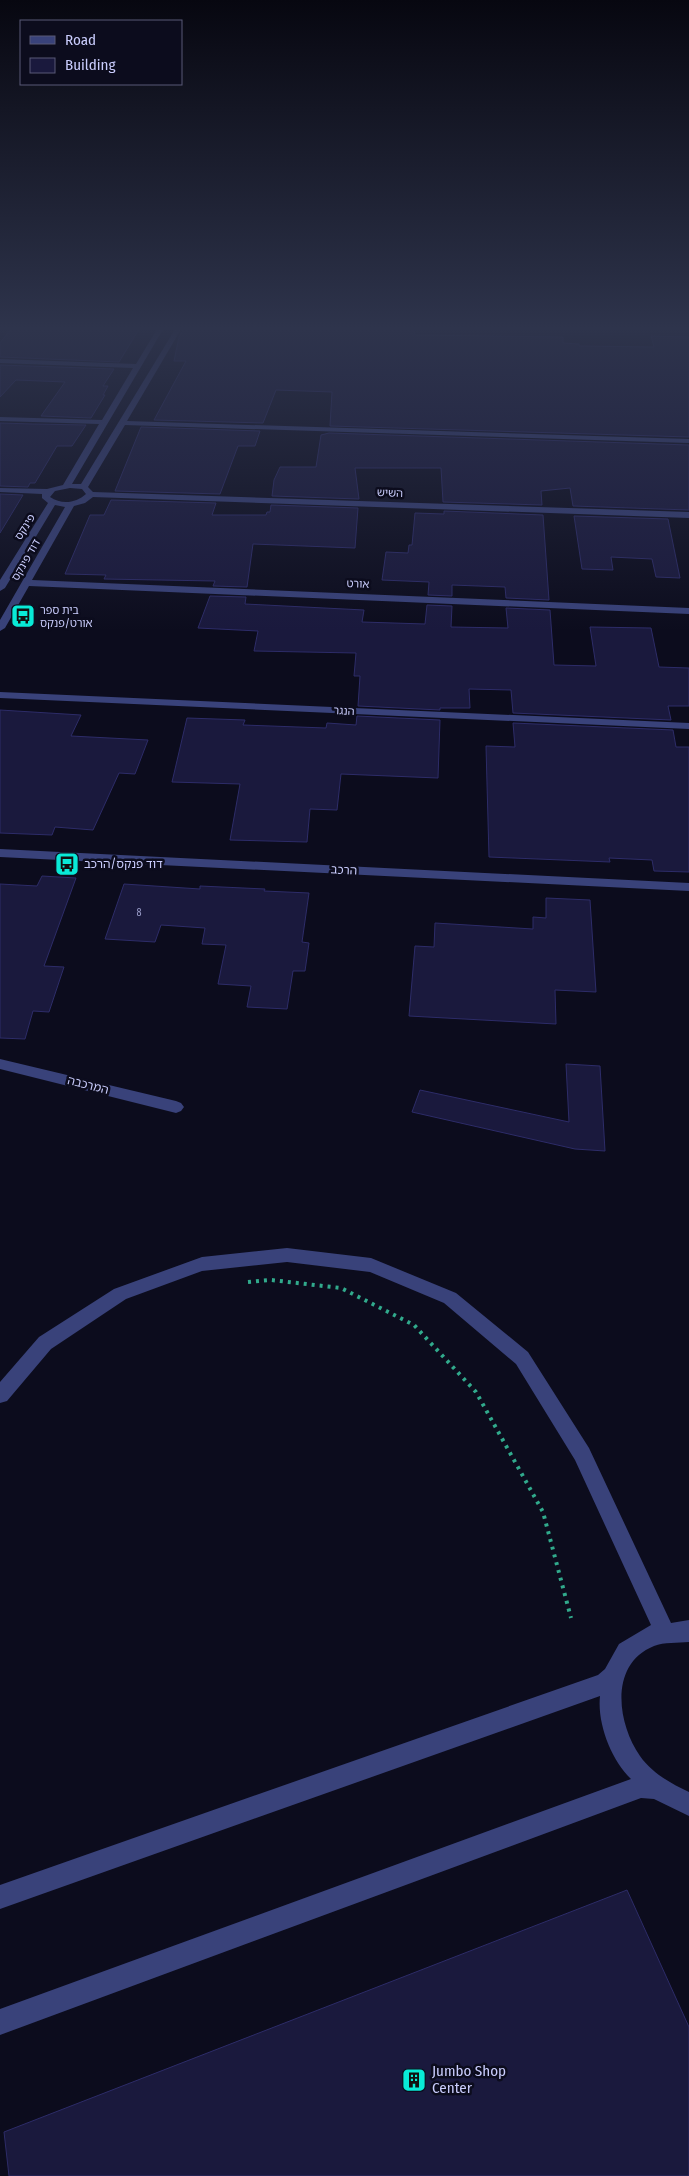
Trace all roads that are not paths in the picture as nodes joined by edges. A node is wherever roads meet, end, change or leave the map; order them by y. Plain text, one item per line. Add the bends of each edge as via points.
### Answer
1 (101, 428) edge
2 (119, 428) edge
3 (265, 428) edge
4 (689, 441) edge
5 (66, 486) junction
6 (84, 487) junction
7 (0, 490) edge
8 (48, 492) junction
9 (91, 494) junction
10 (53, 502) junction
11 (71, 504) junction
12 (689, 515) edge
13 (26, 583) junction
14 (1, 584) edge
15 (689, 611) edge
16 (0, 628) edge
17 (0, 695) edge
18 (689, 726) edge
19 (0, 853) edge
20 (689, 887) edge
21 (0, 1064) edge
22 (176, 1107) dead end
23 (0, 1395) edge
24 (664, 1631) junction
25 (689, 1631) edge
26 (614, 1675) junction
27 (654, 1788) junction
28 (689, 1804) edge
29 (0, 1896) edge
30 (0, 2022) edge

1 - 5 street
2 - 6 street
3 - 4 street
5 - 6 street
5 - 8 street
6 - 9 street
7 - 8 street
8 - 10 street via 46,498
9 - 11 street via 85,500
9 - 12 street, השיש
10 - 11 street
10 - 14 street, פינקס
11 - 13 street, דוד פינקס
13 - 15 street, אורט
13 - 16 street, דוד פינקס
17 - 18 street, הנגר
19 - 20 street, הרכב
21 - 22 street, המרכבה
23 - 24 street via 45,1343 120,1294 202,1264 287,1254 371,1265 450,1298 522,1358 582,1454
24 - 25 street
24 - 26 street via 633,1646 618,1664
26 - 27 street via 609,1701 616,1736 633,1768
26 - 29 street via 605,1683
27 - 28 street via 667,1797
27 - 30 street via 641,1787

